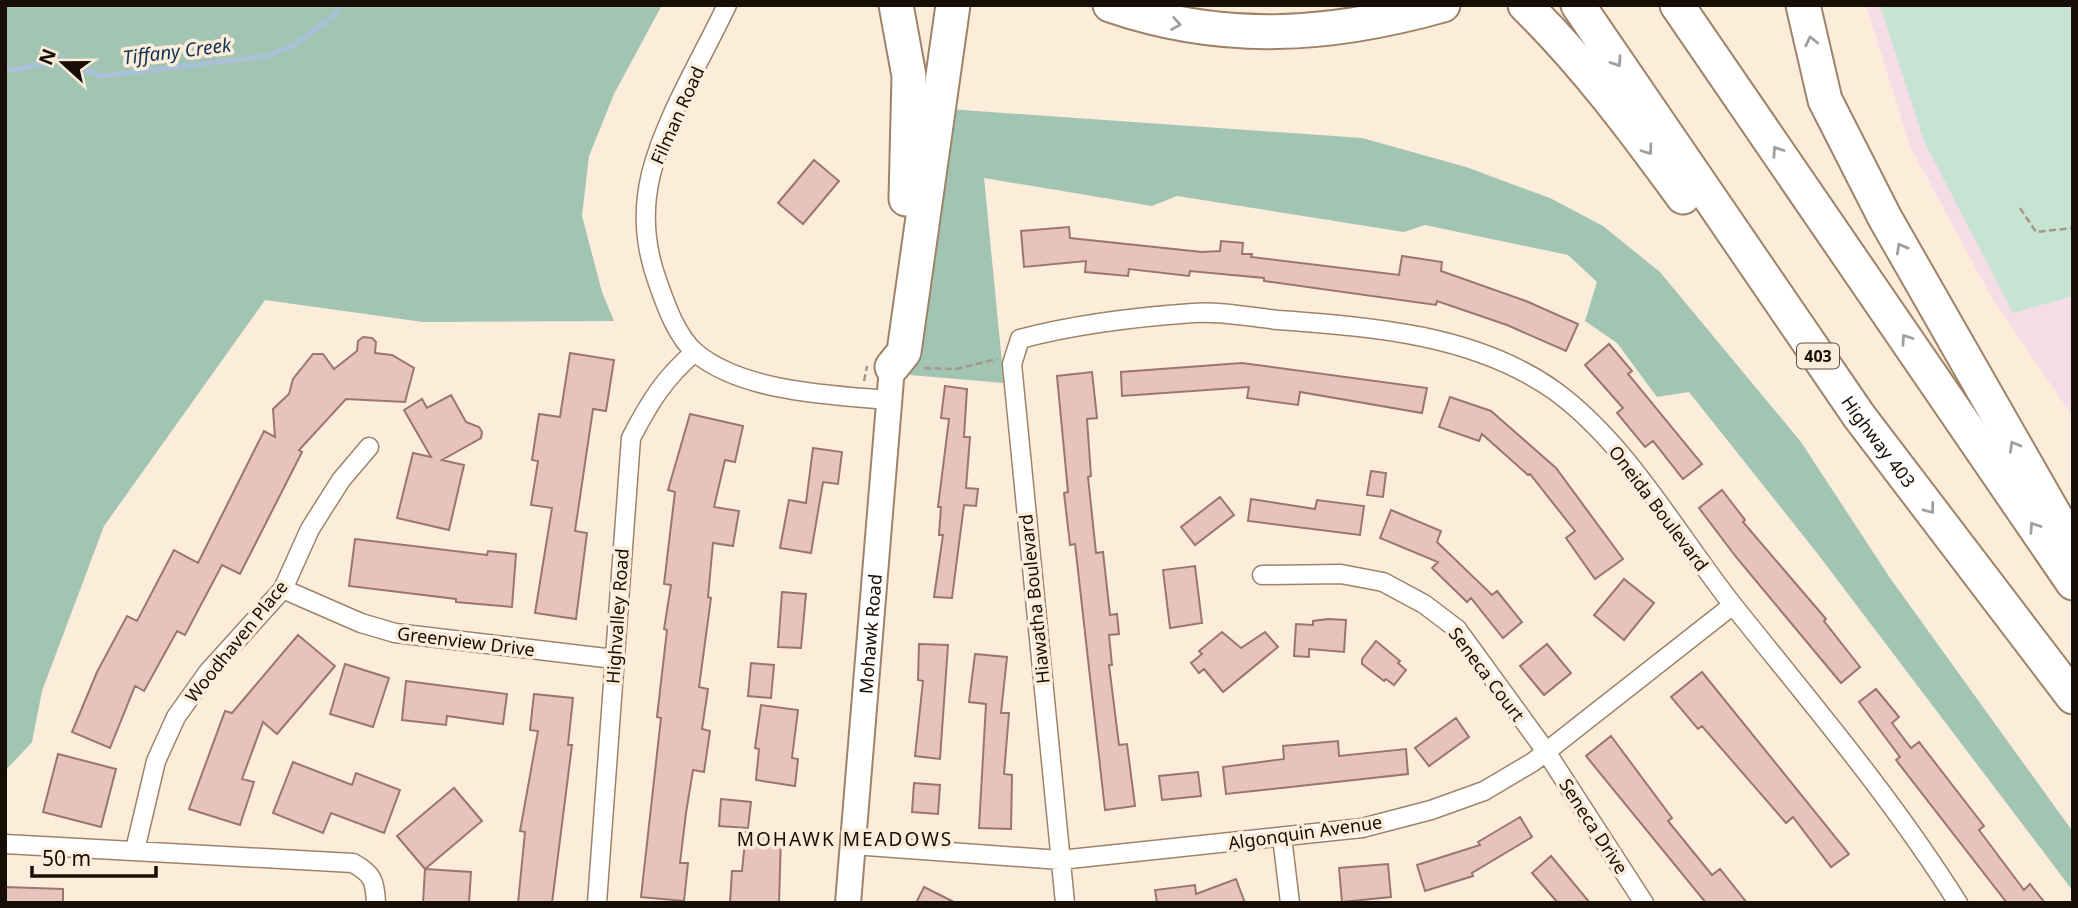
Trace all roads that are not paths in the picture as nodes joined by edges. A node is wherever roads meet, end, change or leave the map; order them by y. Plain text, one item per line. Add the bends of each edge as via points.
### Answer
1 (727, 5) edge
2 (895, 5) edge
3 (937, 5) edge
4 (953, 5) edge
5 (1110, 5) edge
6 (1443, 5) edge
7 (1525, 5) edge
8 (1578, 5) edge
9 (1677, 5) edge
10 (1803, 5) edge
11 (906, 219) junction
12 (695, 352) junction
13 (1012, 364) joint
14 (892, 367) junction
15 (889, 400) junction
16 (1859, 416) junction
17 (369, 447) dead end
18 (2073, 547) edge
19 (1262, 575) dead end
20 (2073, 583) edge
21 (283, 589) junction
22 (1733, 605) junction
23 (614, 659) junction
24 (2073, 697) edge
25 (1545, 750) junction
26 (1282, 837) junction
27 (5, 844) edge
28 (853, 845) junction
29 (135, 850) junction
30 (1060, 860) junction
31 (376, 903) edge
32 (597, 903) edge
33 (848, 903) edge
34 (1065, 903) edge
35 (1290, 903) edge
36 (1644, 903) edge
37 (1958, 903) edge

1 - 12 street, Filman Road via 668,128 651,174 645,216 649,258 678,327
2 - 11 highway via 909,76
3 - 11 highway
4 - 14 highway via 904,352
5 -> 6 highway via 1167,23 1262,33 1329,31
7 -> 16 highway via 1613,102 1815,377
8 -> 16 highway, Highway 403 / 403
20 -> 9 highway
18 -> 10 highway via 1885,218 1825,100
11 - 14 highway via 888,349
12 - 15 street, Filman Road via 728,371 767,384
12 - 23 street, Highvalley Road via 671,372 651,398 631,438
13 - 22 street, Oneida Boulevard via 1020,339 1062,328 1196,313 1420,336 1490,355 1555,391 1622,454
13 - 30 street, Hiawatha Boulevard
14 - 15 main road, Mohawk Road
15 - 28 main road, Mohawk Road
16 -> 24 highway, Highway 403 / 403
17 - 21 street, Woodhaven Place via 310,529
19 - 25 street, Seneca Court via 1341,574 1382,582 1424,604 1457,629
21 - 23 street, Greenview Drive via 395,633
21 - 29 street, Woodhaven Place via 208,672 176,717 156,761
22 - 25 street, Algonquin Avenue
22 - 37 street, Oneida Boulevard via 1855,754
23 - 32 street, Highvalley Road
25 - 26 street, Algonquin Avenue via 1484,791 1431,810 1362,828
25 - 36 street, Seneca Drive
26 - 30 street, Algonquin Avenue
26 - 35 street
27 - 29 street
28 - 30 street, Algonquin Avenue
28 - 33 main road, Mohawk Road
29 - 31 street via 353,863 369,872 375,882
30 - 34 street, Hiawatha Boulevard

